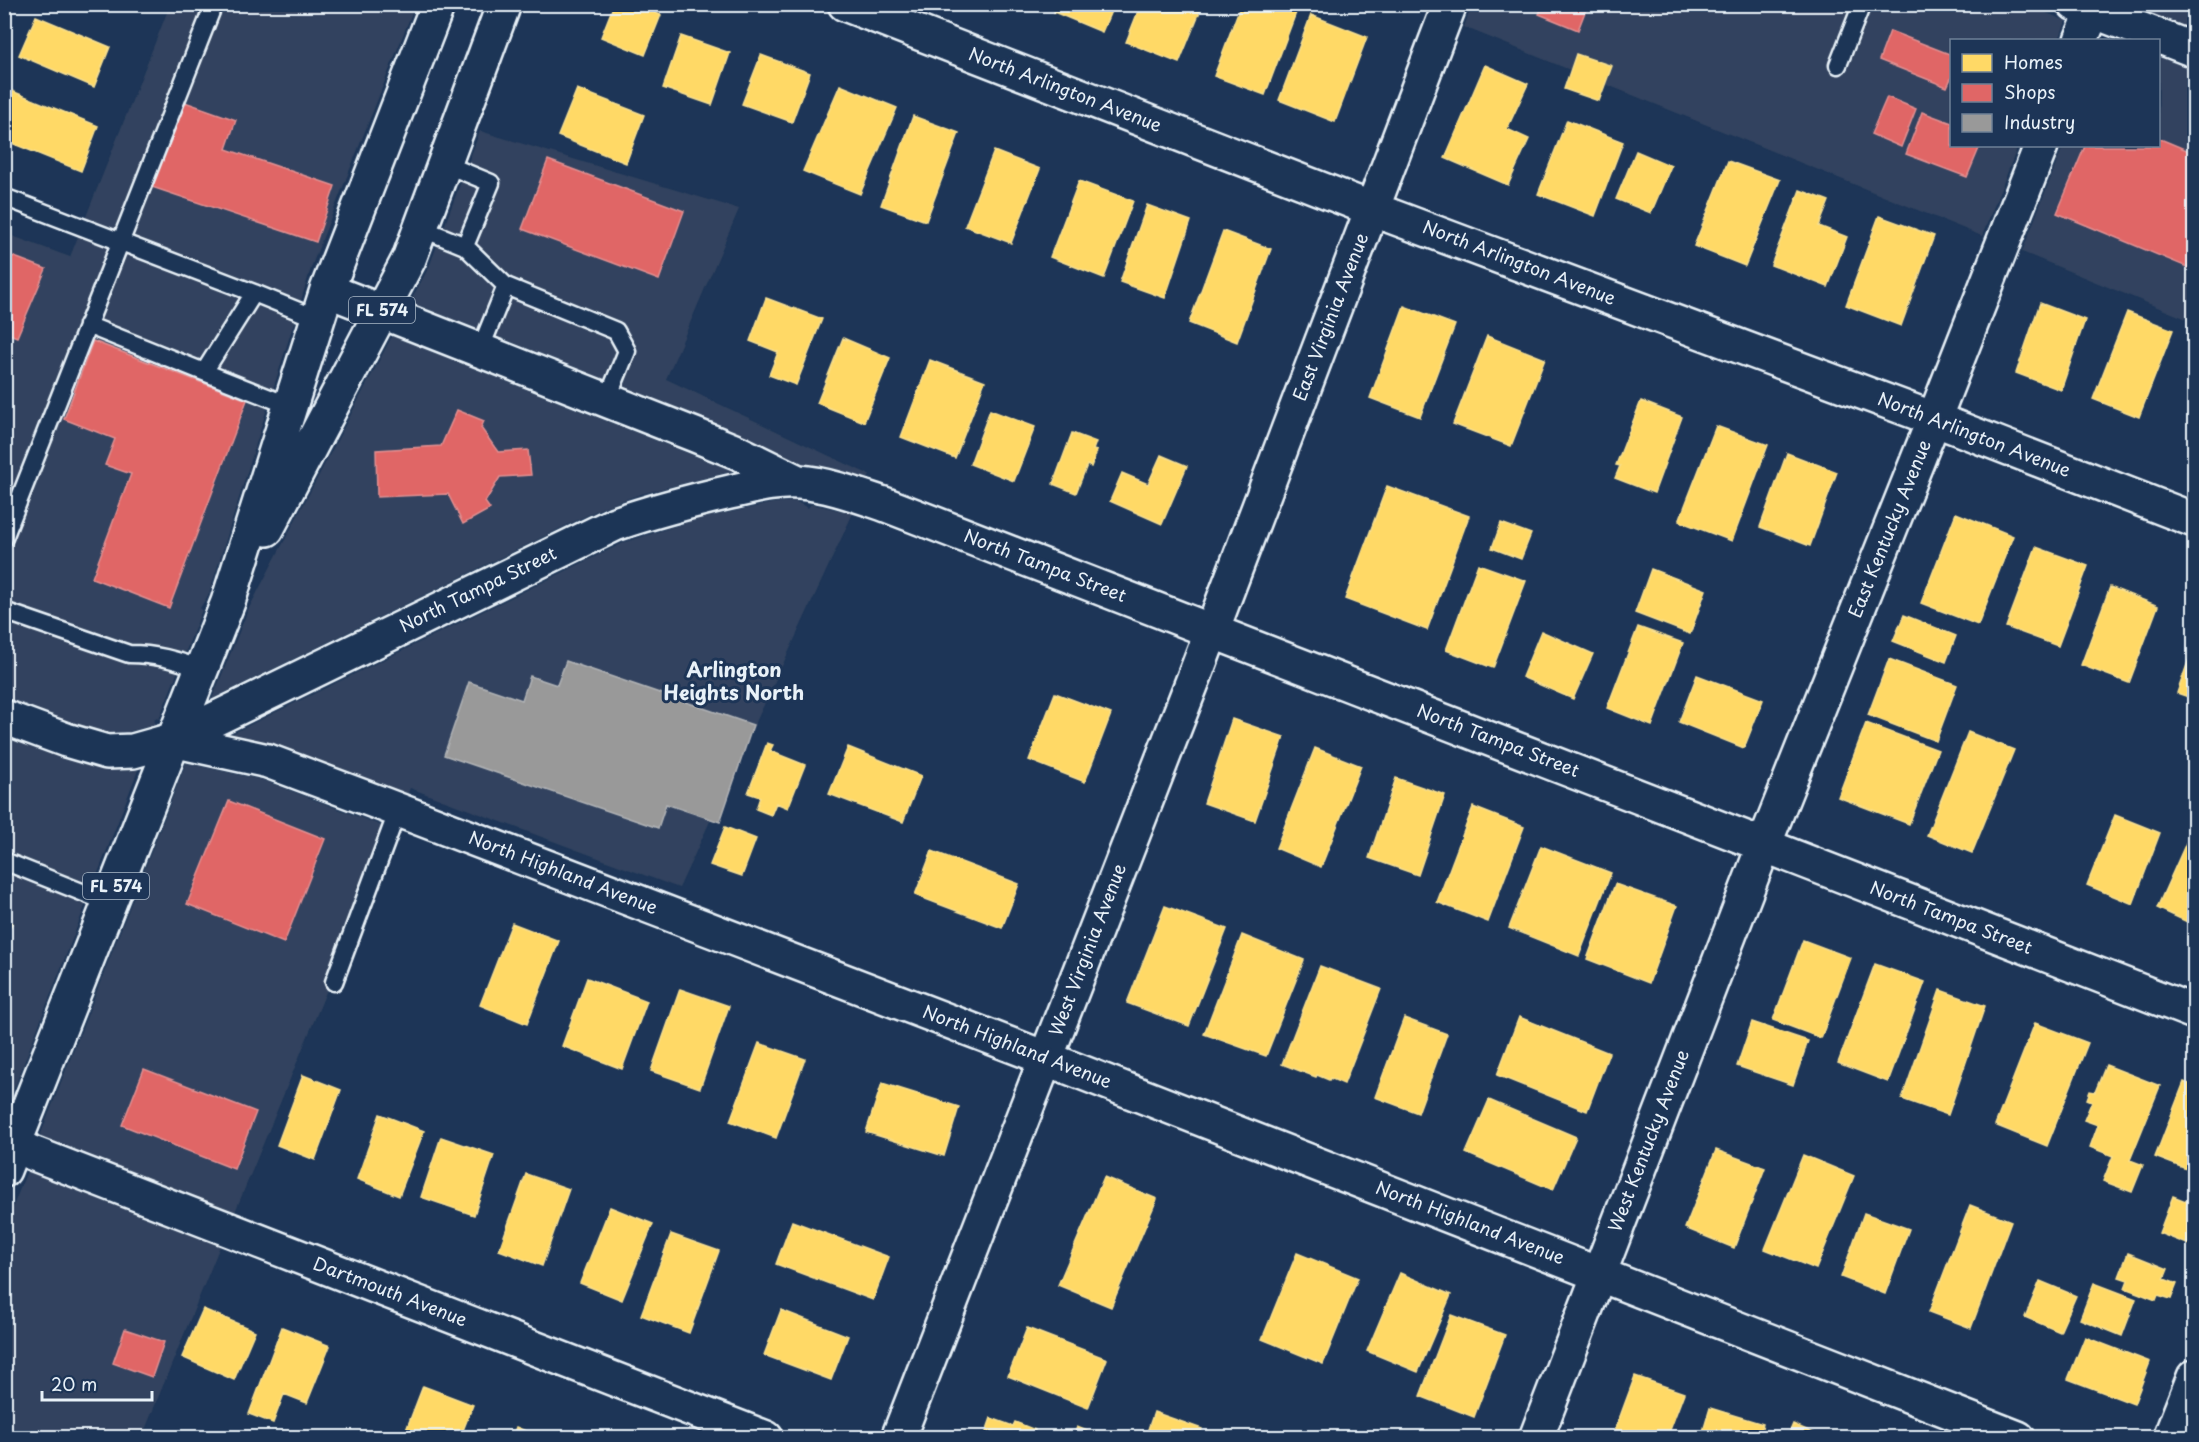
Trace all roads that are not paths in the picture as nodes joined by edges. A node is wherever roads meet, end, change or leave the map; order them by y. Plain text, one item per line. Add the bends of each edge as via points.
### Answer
1 (214, 4) edge
2 (438, 4) edge
3 (504, 4) edge
4 (845, 4) edge
5 (1450, 4) edge
6 (1862, 4) edge
7 (2083, 19) edge
8 (2155, 39) edge
9 (2160, 41) edge
10 (2194, 50) edge
11 (1838, 65) dead end
12 (2041, 147) edge
13 (445, 164) junction
14 (4, 197) edge
15 (1372, 209) junction
16 (421, 228) junction
17 (120, 243) junction
18 (465, 246) junction
19 (506, 286) junction
20 (254, 293) junction
21 (322, 304) junction
22 (382, 311) junction
23 (87, 325) junction
24 (480, 350) junction
25 (204, 372) junction
26 (607, 400) junction
27 (290, 406) junction
28 (1934, 419) junction
29 (798, 482) junction
30 (2194, 520) edge
31 (4, 538) edge
32 (228, 602) junction
33 (4, 611) edge
34 (1212, 630) junction
35 (201, 669) junction
36 (4, 717) edge
37 (172, 740) junction
38 (398, 810) junction
39 (1764, 845) junction
40 (4, 861) edge
41 (109, 903) junction
42 (334, 982) dead end
43 (2194, 1012) edge
44 (1046, 1058) junction
45 (9, 1158) edge
46 (1598, 1273) junction
47 (2194, 1377) edge
48 (766, 1437) edge
49 (898, 1437) edge
50 (1536, 1437) edge
51 (2018, 1437) edge
52 (2170, 1437) edge

1 - 17 lane
2 - 21 street, FL 574
3 - 13 street, FL 574
4 - 15 street, North Arlington Avenue
5 - 15 street, East Virginia Avenue
6 - 11 lane
7 - 8 street
9 - 10 street
12 - 28 street, East Kentucky Avenue
13 - 16 street, FL 574
13 - 18 lane via 491,183
14 - 17 lane
15 - 28 street, North Arlington Avenue
15 - 34 street, East Virginia Avenue
16 - 18 lane
16 - 22 street, FL 574
17 - 20 lane
17 - 23 lane
18 - 19 lane
19 - 24 lane
19 - 26 lane via 616,332 627,351
20 - 21 lane
20 - 25 lane
21 - 22 street, North Tampa Street
21 - 27 street, FL 574
22 - 24 street, North Tampa Street
22 - 32 street, FL 574
23 - 25 lane
23 - 31 lane
24 - 26 street, North Tampa Street
25 - 27 lane
26 - 29 street, North Tampa Street via 740,453
27 - 32 street, FL 574
28 - 30 street, North Arlington Avenue
28 - 39 street, East Kentucky Avenue
29 - 34 street, North Tampa Street via 884,504
29 - 37 street, North Tampa Street via 729,492 615,524
32 - 35 street, FL 574
33 - 35 lane via 129,654 168,657
34 - 39 street, North Tampa Street
34 - 44 street, West Virginia Avenue
35 - 37 street, FL 574
36 - 37 street, North Highland Avenue via 106,752 133,751
37 - 38 street, North Highland Avenue via 268,762
37 - 41 street, FL 574
38 - 42 lane
38 - 44 street, North Highland Avenue
39 - 43 street, North Tampa Street
39 - 46 street, West Kentucky Avenue
40 - 41 lane
41 - 45 street, FL 574
44 - 46 street, North Highland Avenue
44 - 49 street, West Virginia Avenue
45 - 48 street, Dartmouth Avenue
46 - 50 street, West Kentucky Avenue
46 - 51 street, North Highland Avenue
47 - 52 street

